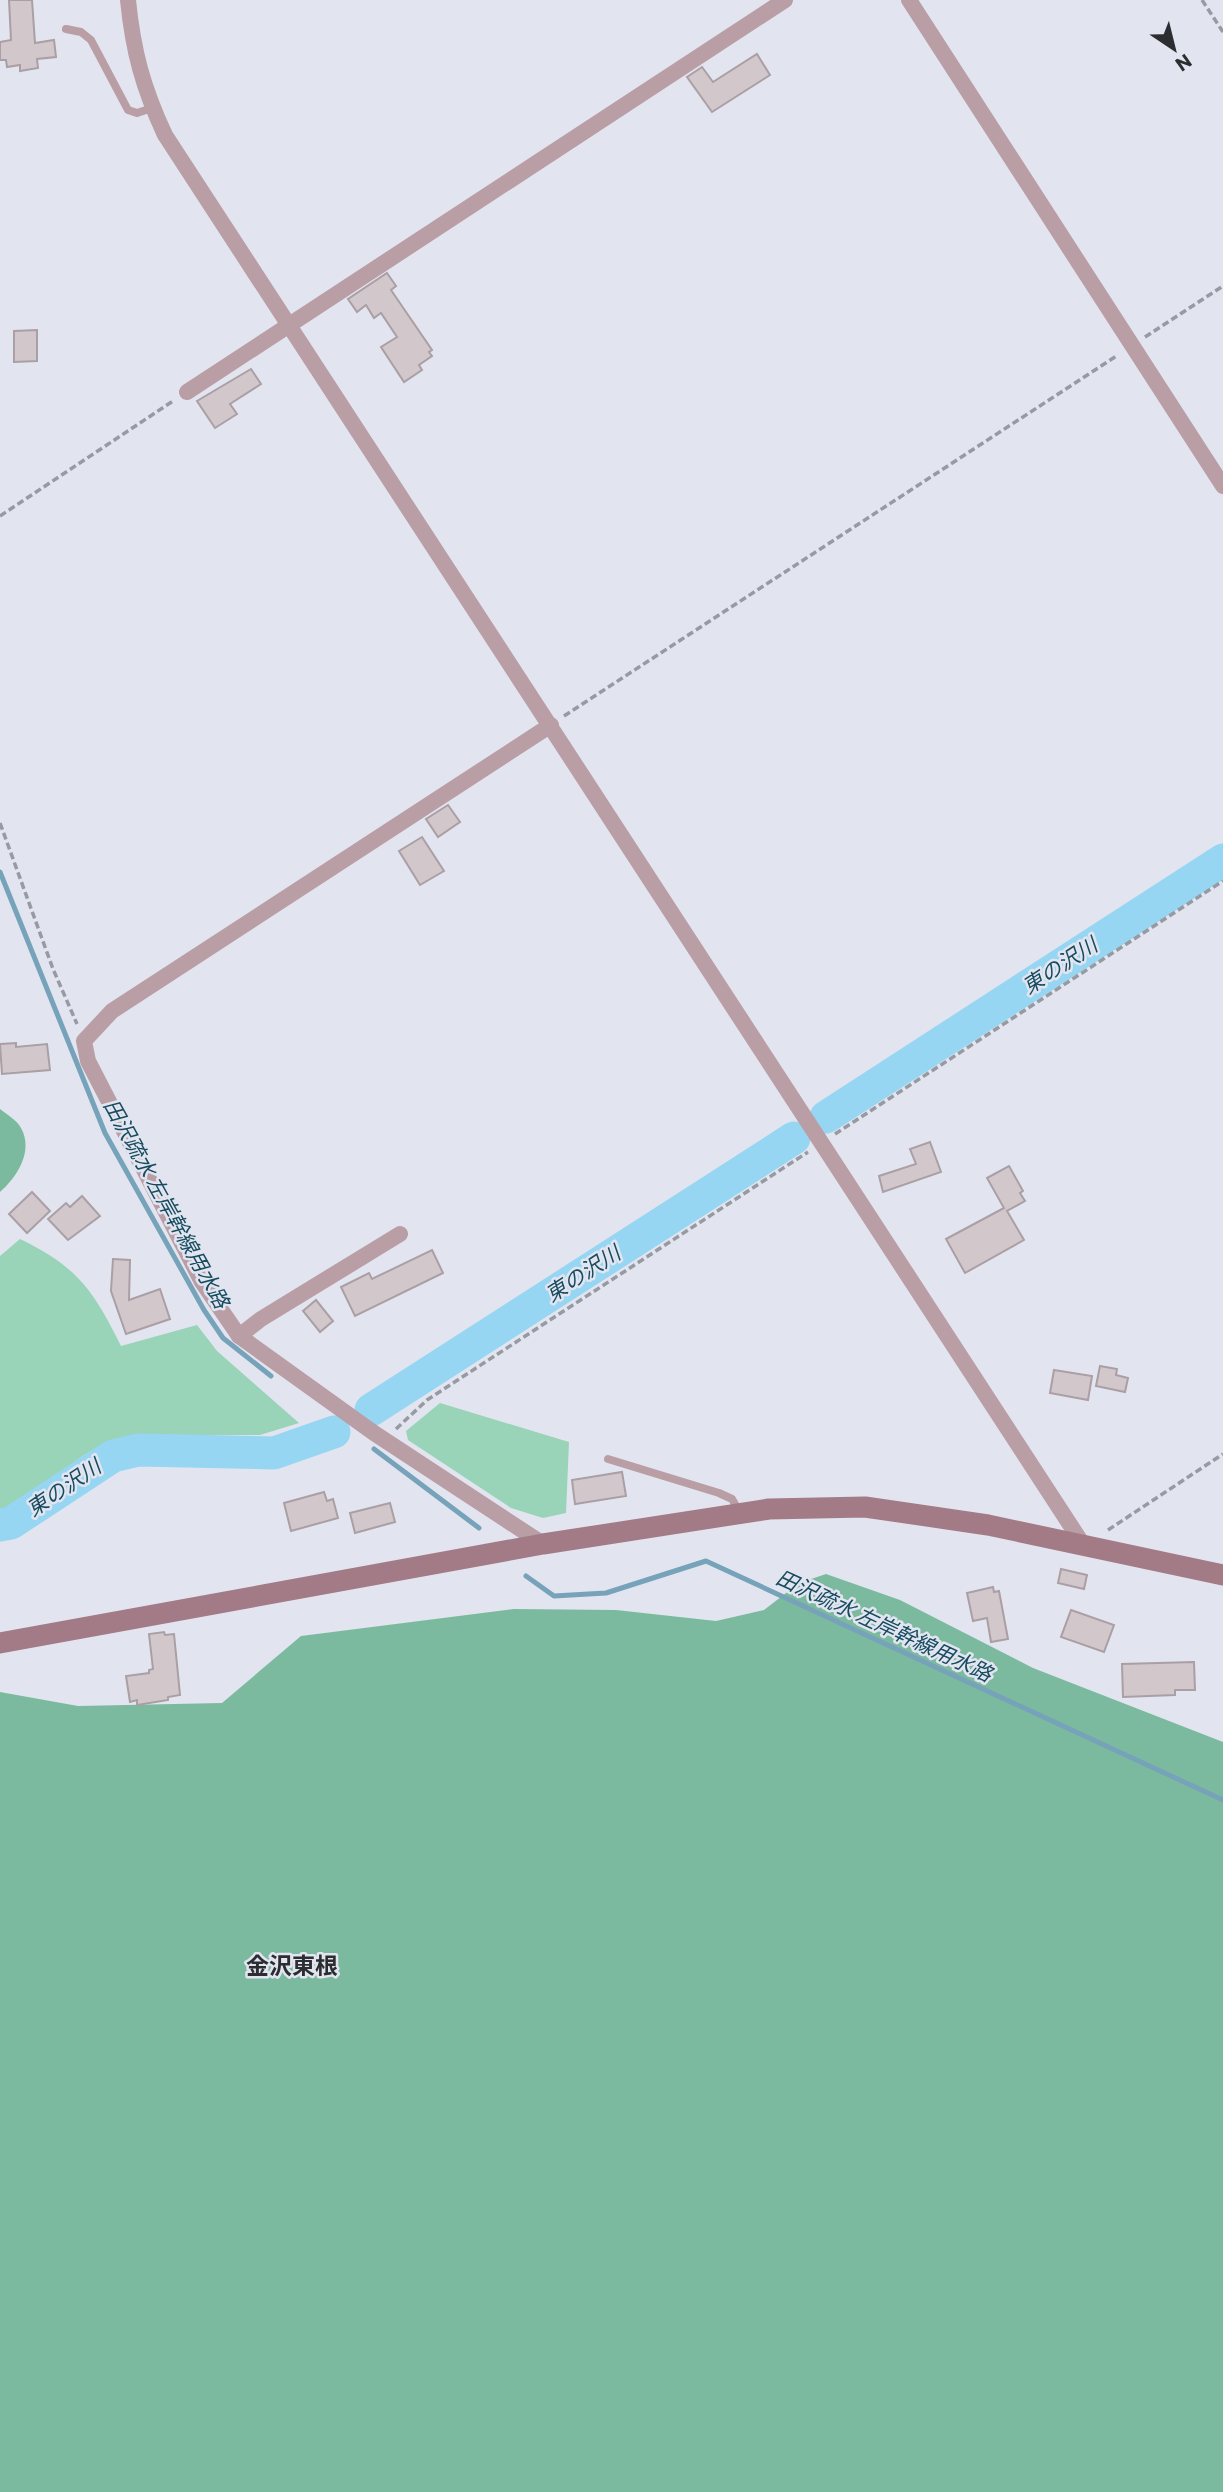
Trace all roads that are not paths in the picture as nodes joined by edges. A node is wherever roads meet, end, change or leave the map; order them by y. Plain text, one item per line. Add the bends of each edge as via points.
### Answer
1 (128, 0) edge
2 (785, 0) edge
3 (909, 0) edge
4 (66, 29) dead end
5 (152, 108) junction
6 (286, 326) junction
7 (187, 392) road end
8 (1223, 485) edge
9 (551, 725) junction
10 (400, 1234) dead end
11 (239, 1336) junction
12 (608, 1459) dead end
13 (741, 1513) junction
14 (543, 1544) junction
15 (1084, 1546) junction
16 (1223, 1575) edge
17 (0, 1643) edge

1 - 5 street via 132,49
2 - 6 street
3 - 8 street
4 - 5 lane via 91,40 128,110 137,113
5 - 6 street via 164,135
6 - 7 street
6 - 9 street
9 - 11 street via 112,1011 85,1041 88,1061 202,1282
9 - 15 street
10 - 11 street
11 - 14 street
12 - 13 lane via 719,1493 732,1499
13 - 14 street
13 - 15 street via 865,1507 988,1525
14 - 17 street
15 - 16 street

